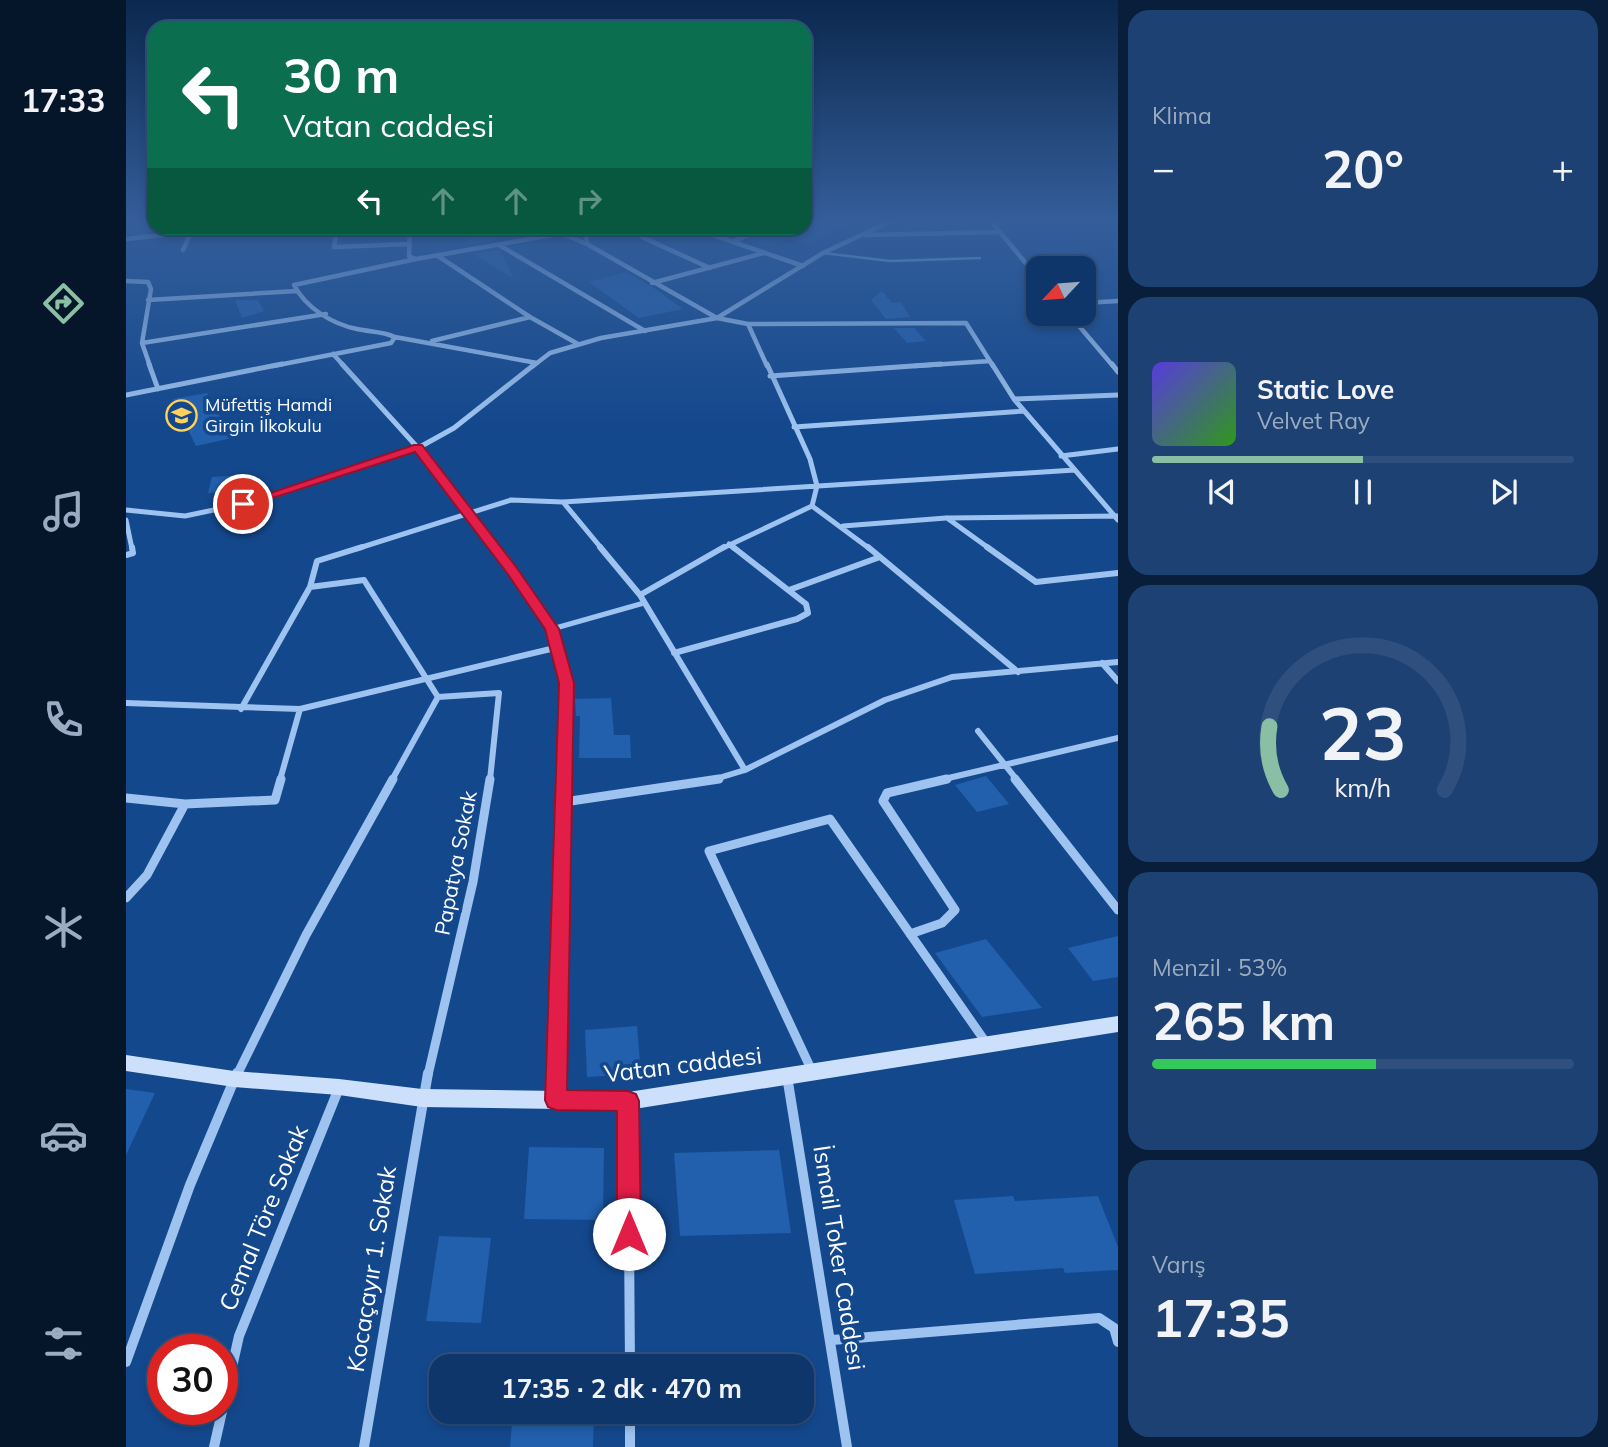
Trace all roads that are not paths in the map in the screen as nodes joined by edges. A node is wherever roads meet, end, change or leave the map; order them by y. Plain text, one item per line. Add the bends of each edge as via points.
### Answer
1 (151, 289) edge
2 (487, 289) edge
3 (572, 289) edge
4 (662, 289) edge
5 (766, 289) edge
6 (296, 291) joint
7 (148, 300) junction
8 (1118, 300) edge
9 (1096, 302) edge
10 (326, 314) junction
11 (530, 317) junction
12 (717, 318) junction
13 (748, 324) junction
14 (1079, 326) edge
15 (645, 331) junction
16 (395, 337) junction
17 (428, 342) junction
18 (142, 343) junction
19 (578, 344) junction
20 (333, 354) junction
21 (990, 361) junction
22 (537, 363) junction
23 (1118, 372) edge
24 (769, 376) junction
25 (158, 389) junction
26 (126, 395) edge
27 (1118, 395) edge
28 (1014, 399) junction
29 (1024, 411) junction
30 (794, 427) junction
31 (418, 448) junction
32 (1118, 449) edge
33 (1061, 456) junction
34 (1075, 470) junction
35 (817, 486) junction
36 (563, 502) junction
37 (812, 506) junction
38 (126, 510) edge
39 (466, 512) junction
40 (1117, 517) edge
41 (946, 518) junction
42 (126, 520) edge
43 (843, 526) junction
44 (729, 544) junction
45 (126, 555) edge
46 (880, 557) junction
47 (1118, 573) edge
48 (310, 587) junction
49 (789, 590) junction
50 (640, 595) junction
51 (644, 603) junction
52 (552, 629) junction
53 (559, 647) junction
54 (674, 653) junction
55 (1118, 662) edge
56 (1102, 663) junction
57 (1019, 673) junction
58 (425, 678) junction
59 (1118, 681) edge
60 (438, 697) junction
61 (126, 704) edge
62 (241, 709) junction
63 (299, 709) junction
64 (978, 732) dead end
65 (1118, 738) edge
66 (1002, 764) junction
67 (745, 770) junction
68 (126, 798) edge
69 (564, 802) junction
70 (186, 804) junction
71 (126, 898) edge
72 (1118, 910) edge
73 (910, 934) junction
74 (1118, 1024) edge
75 (987, 1045) junction
76 (126, 1063) edge
77 (812, 1072) junction
78 (787, 1076) junction
79 (234, 1079) junction
80 (339, 1087) junction
81 (422, 1098) junction
82 (556, 1100) junction
83 (628, 1101) junction
84 (832, 1340) junction
85 (1118, 1342) edge
86 (630, 1354) edge
87 (126, 1362) edge
88 (630, 1424) edge
89 (214, 1447) edge
90 (364, 1447) edge
91 (630, 1447) edge
92 (847, 1447) edge

1 - 7 street
2 - 11 street
3 - 15 street
4 - 12 street
5 - 12 street
6 - 7 street
6 - 10 street via 298,297
7 - 18 street
8 - 9 street
10 - 16 street via 356,329
10 - 18 street
11 - 17 street
11 - 19 street
12 - 13 street
12 - 15 street
13 - 21 street via 966,323
13 - 24 street
14 - 23 street
15 - 19 street
16 - 17 street
16 - 20 street via 391,343
17 - 22 street
18 - 25 street
19 - 22 street via 550,353
20 - 25 street
20 - 31 street
21 - 24 street
21 - 28 street
22 - 31 street via 454,428
24 - 30 street
25 - 26 street
27 - 28 street
28 - 29 street
29 - 30 street
29 - 33 street
30 - 35 street
31 - 38 street via 223,508 185,516
31 - 39 street
32 - 33 street
33 - 34 street
34 - 35 street
34 - 40 street
35 - 36 street
35 - 37 street
36 - 39 street via 511,500
36 - 50 street
37 - 43 street
37 - 44 street
39 - 48 street via 317,561
39 - 52 street
40 - 41 street
41 - 43 street
41 - 47 street via 1036,582
42 - 45 street via 133,553
43 - 46 street
44 - 49 street
44 - 50 street
46 - 49 street
46 - 57 street
48 - 58 street via 364,580
48 - 62 street
49 - 54 street via 806,604 808,613
50 - 51 street
51 - 52 lane
51 - 54 street
52 - 53 street
53 - 58 street
53 - 69 street via 567,683
54 - 67 street
55 - 56 street
56 - 57 street
56 - 59 street
57 - 67 street via 952,677 885,700
58 - 60 street
58 - 63 street
60 - 79 street via 321,907
60 - 81 street, Papatya Sokak via 499,693 473,881
61 - 62 street
62 - 63 street
63 - 70 street via 275,800
64 - 66 street
65 - 66 street
66 - 72 street
66 - 73 street via 887,793 883,801 955,910 942,923
67 - 69 street via 715,779
68 - 70 street
69 - 82 street
70 - 71 street via 147,875
73 - 75 street
73 - 77 street via 830,819 709,851
74 - 75 street, Vatan caddesi
75 - 77 street, Vatan caddesi
76 - 79 street, Vatan caddesi
77 - 78 street, Vatan caddesi
78 - 83 street, Vatan caddesi
78 - 84 street, İsmail Toker Caddesi
79 - 80 street, Vatan caddesi
79 - 87 street via 186,1192
80 - 81 street, Vatan caddesi
80 - 89 street, Cemal Töre Sokak via 240,1336
81 - 82 street, Vatan caddesi
81 - 90 street, Kocaçayır 1. Sokak
82 - 83 street, Vatan caddesi
83 - 86 street
84 - 85 street via 1099,1318 1114,1328
84 - 92 street, İsmail Toker Caddesi
88 - 91 street

